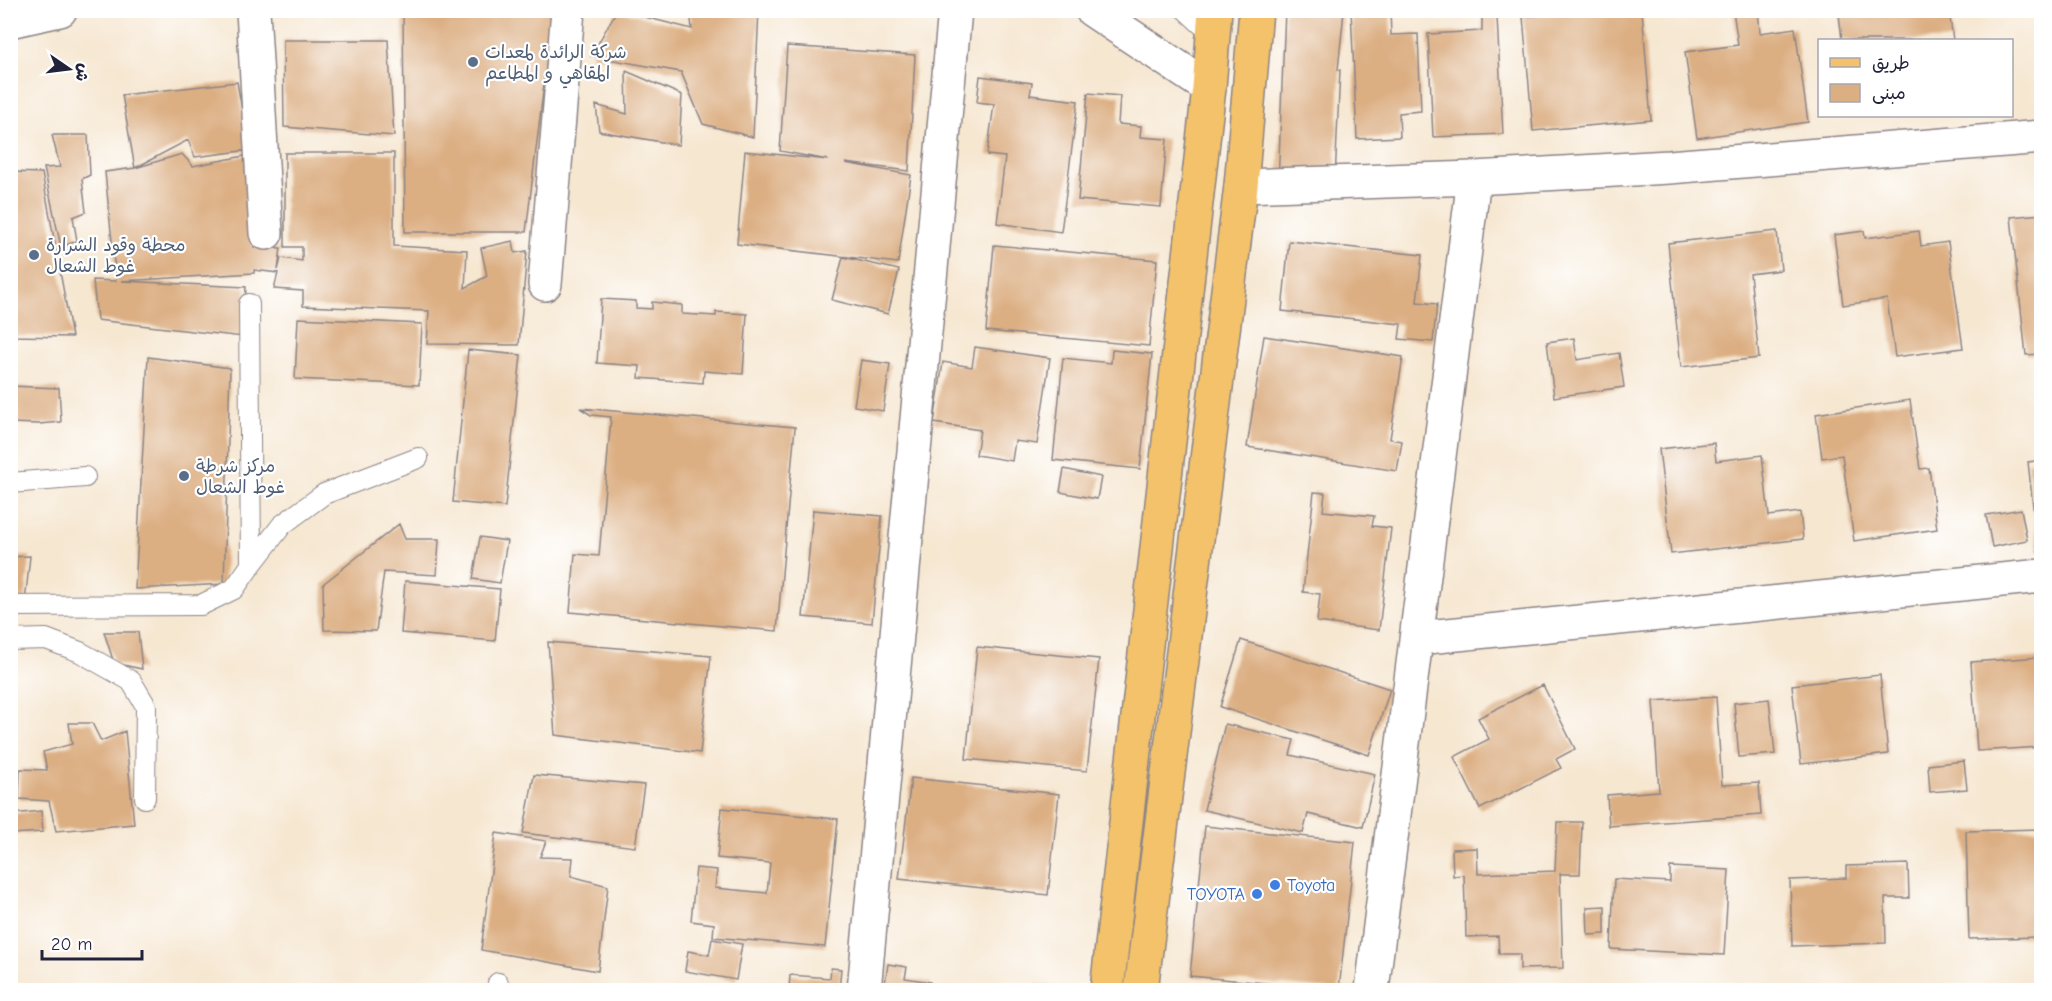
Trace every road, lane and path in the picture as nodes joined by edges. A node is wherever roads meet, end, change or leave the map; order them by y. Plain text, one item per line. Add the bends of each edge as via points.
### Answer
1 (60, 10) edge
2 (253, 10) edge
3 (568, 10) edge
4 (955, 10) edge
5 (1092, 10) edge
6 (1186, 10) edge
7 (1256, 10) edge
8 (10, 21) edge
9 (1214, 23) edge
10 (1209, 88) junction
11 (2042, 137) edge
12 (1474, 178) junction
13 (1241, 186) junction
14 (266, 233) dead end
15 (545, 284) dead end
16 (249, 304) dead end
17 (418, 458) dead end
18 (85, 477) dead end
19 (10, 483) edge
20 (250, 565) junction
21 (2042, 576) edge
22 (10, 606) edge
23 (1417, 638) junction
24 (10, 640) edge
25 (145, 798) dead end
26 (864, 990) edge
27 (1107, 990) edge
28 (1141, 990) edge
29 (1372, 990) edge

1 - 8 street
2 - 14 street
3 - 15 street
4 - 26 street
5 - 10 street
6 - 9 lane
7 - 13 main road
9 - 10 main road
10 - 27 main road
11 - 12 street via 1669,167
12 - 13 street
12 - 23 street
13 - 28 main road
16 - 20 lane
17 - 20 lane via 324,494 282,525
18 - 19 lane
20 - 22 lane via 234,589 201,605
21 - 23 street
23 - 29 street
24 - 25 lane via 46,639 80,652 130,681 146,706

